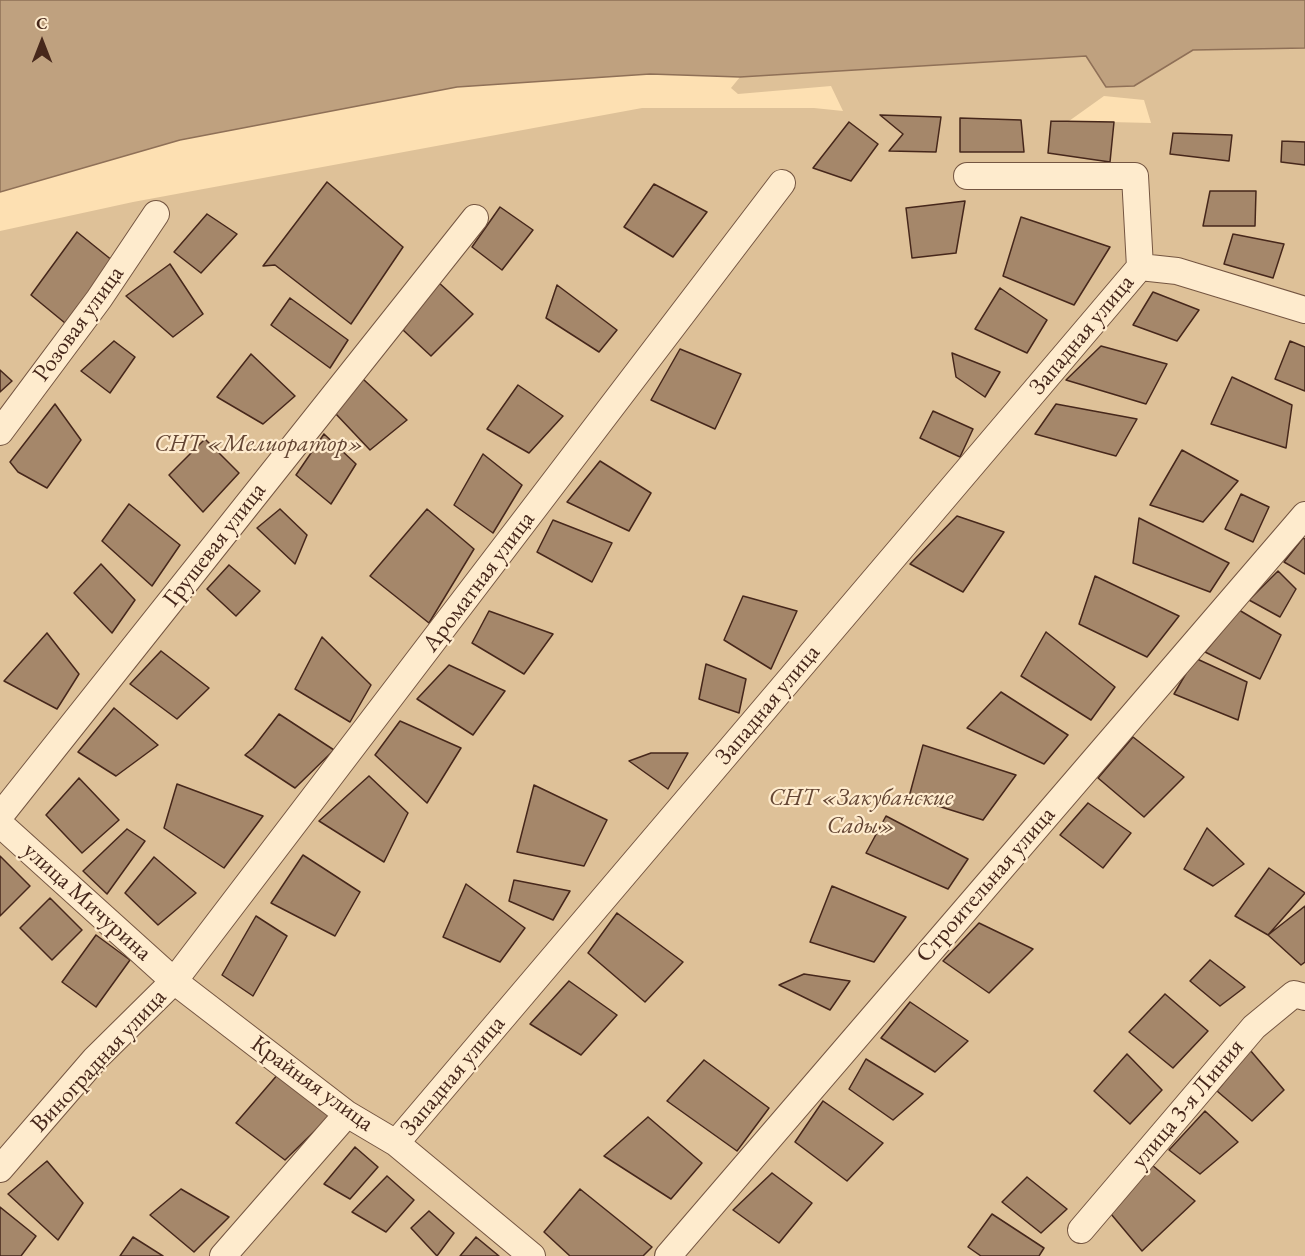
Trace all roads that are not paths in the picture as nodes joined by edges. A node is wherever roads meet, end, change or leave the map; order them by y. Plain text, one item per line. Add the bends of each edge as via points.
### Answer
1 (967, 176) dead end
2 (782, 183) dead end
3 (156, 214) dead end
4 (475, 218) dead end
5 (1140, 267) junction
6 (1305, 310) edge
7 (0, 432) edge
8 (1305, 515) edge
9 (0, 816) edge
10 (0, 824) edge
11 (174, 981) junction
12 (1305, 998) edge
13 (347, 1114) junction
14 (396, 1143) junction
15 (0, 1169) edge
16 (1081, 1230) dead end
17 (223, 1256) edge
18 (532, 1256) edge
19 (668, 1256) edge

1 - 5 street via 1135,176
2 - 11 street, Ароматная улица
3 - 7 street, Розовая улица via 99,299
4 - 9 street, Грушевая улица
5 - 6 street via 1177,271
5 - 14 street, Западная улица
8 - 19 street, Строительная улица
10 - 11 street, улица Мичурина
11 - 13 street, Крайняя улица
11 - 15 street, Виноградная улица via 95,1059
12 - 16 street, улица 3-я Линия via 1294,994 1254,1027
13 - 14 street, Крайняя улица
13 - 17 street
14 - 18 street, Крайняя улица

